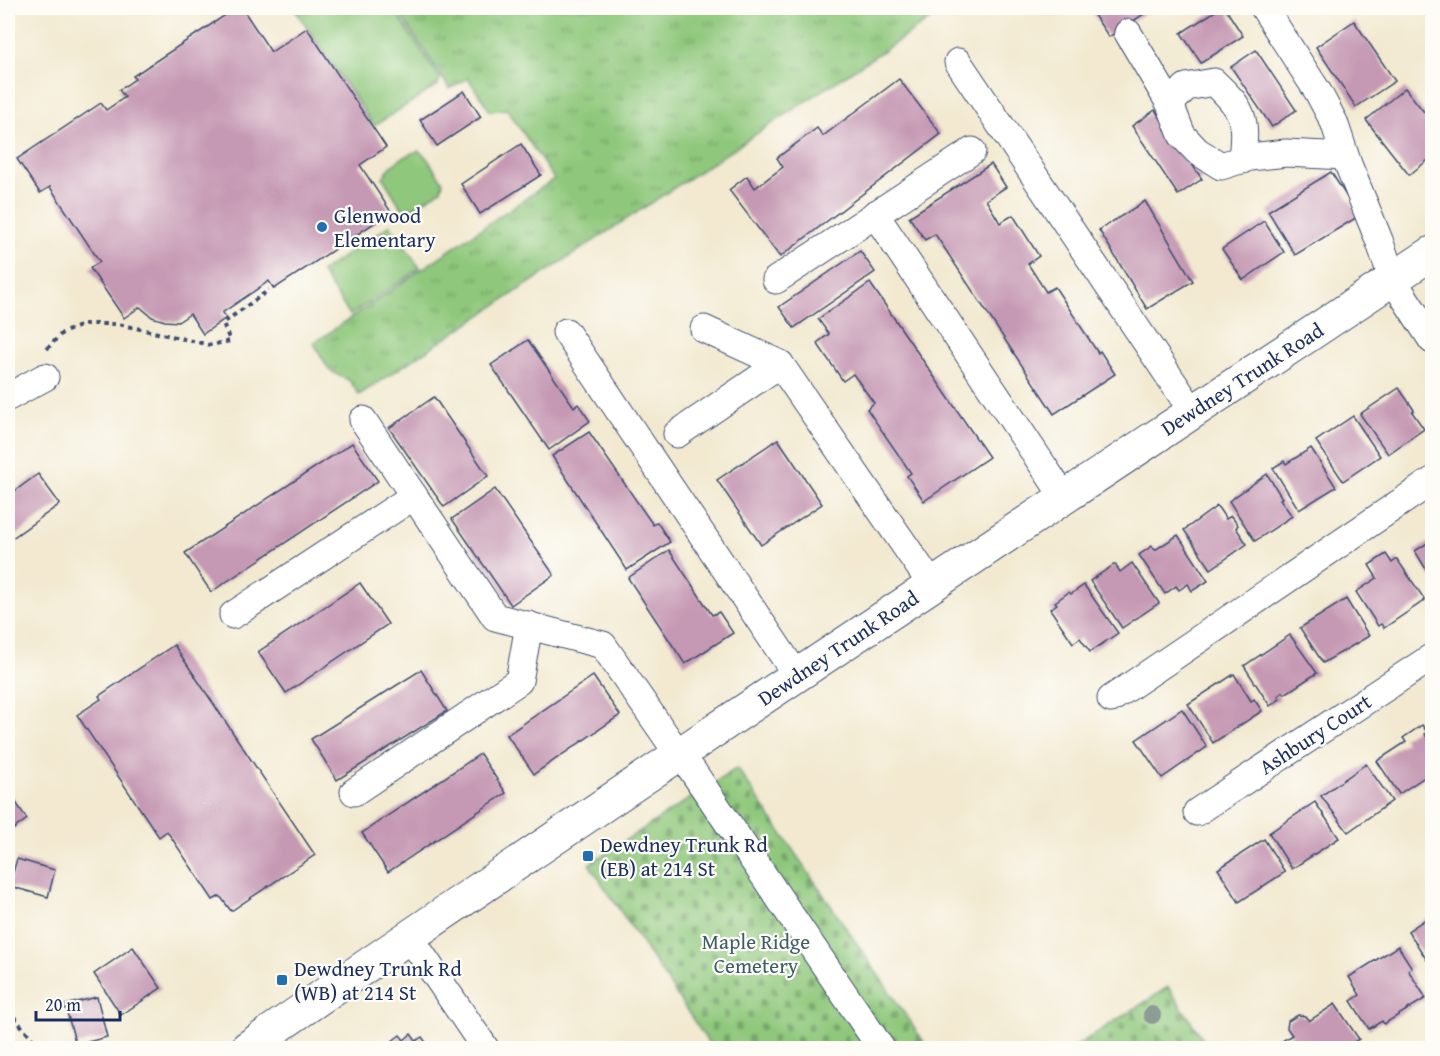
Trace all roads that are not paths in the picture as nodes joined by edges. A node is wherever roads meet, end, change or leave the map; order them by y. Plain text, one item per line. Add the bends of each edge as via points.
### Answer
1 (1264, 8) edge
2 (1128, 33) dead end
3 (958, 62) dead end
4 (1170, 104) junction
5 (972, 150) dead end
6 (1345, 156) junction
7 (1242, 160) junction
8 (875, 214) junction
9 (1432, 253) edge
10 (1393, 279) junction
11 (776, 280) dead end
12 (704, 329) dead end
13 (566, 332) dead end
14 (1432, 340) edge
15 (780, 364) junction
16 (44, 365) road end
17 (8, 397) edge
18 (1193, 412) junction
19 (363, 420) dead end
20 (677, 434) dead end
21 (1432, 482) edge
22 (414, 496) junction
23 (1064, 497) junction
24 (932, 585) junction
25 (232, 615) dead end
26 (529, 626) junction
27 (1432, 657) edge
28 (797, 676) junction
29 (1111, 699) dead end
30 (680, 754) junction
31 (354, 792) dead end
32 (1197, 812) dead end
33 (409, 936) junction
34 (247, 1048) edge
35 (485, 1048) edge
36 (881, 1048) edge

1 - 6 street via 1318,92 1334,122
2 - 4 street
3 - 18 street
4 - 7 street via 1182,135 1197,151 1221,166
4 - 7 street via 1186,87 1214,82 1234,101 1244,121
5 - 8 street
6 - 7 street via 1286,153
6 - 10 street
8 - 11 street
8 - 23 street
9 - 10 main road, Dewdney Trunk Road
10 - 14 street
10 - 18 main road, Dewdney Trunk Road
12 - 15 street
13 - 28 street
15 - 20 street
15 - 24 street
16 - 17 street
18 - 23 main road, Dewdney Trunk Road
19 - 22 street
21 - 29 street
22 - 25 street
22 - 26 street via 495,616
23 - 24 main road, Dewdney Trunk Road
24 - 28 main road, Dewdney Trunk Road
26 - 30 street via 603,645
26 - 31 street via 519,681
27 - 32 street, Ashbury Court
28 - 30 main road, Dewdney Trunk Road
30 - 33 main road, Dewdney Trunk Road
30 - 36 street
33 - 34 main road, Dewdney Trunk Road
33 - 35 street

